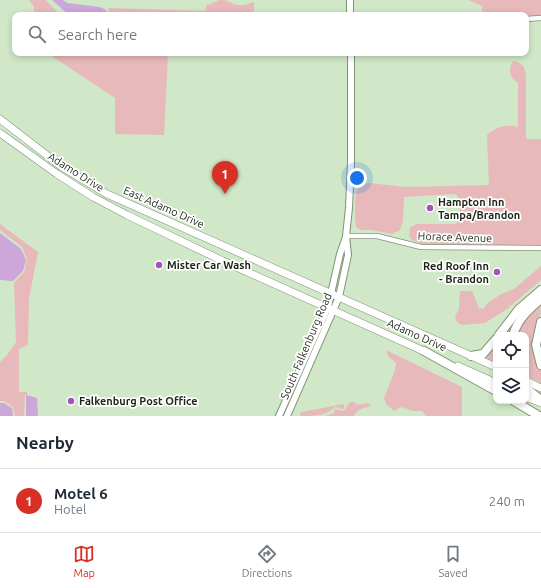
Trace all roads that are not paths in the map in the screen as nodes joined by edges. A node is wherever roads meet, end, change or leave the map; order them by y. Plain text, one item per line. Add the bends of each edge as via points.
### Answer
1 (350, 0) edge
2 (350, 12) edge
3 (529, 18) edge
4 (541, 18) edge
5 (351, 56) edge
6 (0, 119) edge
7 (1, 134) edge
8 (62, 167) junction
9 (57, 174) junction
10 (113, 197) junction
11 (346, 236) junction
12 (541, 248) edge
13 (541, 290) edge
14 (332, 294) junction
15 (339, 297) junction
16 (541, 299) edge
17 (331, 309) junction
18 (541, 322) edge
19 (501, 332) edge
20 (514, 332) edge
21 (493, 342) edge
22 (424, 351) junction
23 (471, 356) junction
24 (541, 365) edge
25 (493, 366) edge
26 (493, 382) edge
27 (529, 382) edge
28 (541, 388) edge
29 (493, 389) edge
30 (529, 391) edge
31 (287, 396) junction
32 (529, 398) edge
33 (294, 400) junction
34 (541, 402) edge
35 (520, 404) edge
36 (279, 416) edge
37 (287, 416) edge
38 (540, 416) edge

1 - 2 street
3 - 4 street
5 - 11 street, South Falkenburg Road via 351,175
6 - 8 main road, East Adamo Drive
7 - 8 main road via 10,136 54,167
7 - 9 main road, Adamo Drive
8 - 10 main road, East Adamo Drive
9 - 10 main road via 103,198
9 - 17 main road, Adamo Drive via 93,197 145,224
10 - 14 main road, East Adamo Drive
11 - 12 street, Horace Avenue via 377,236 421,247
11 - 14 street, South Falkenburg Road
11 - 15 street, South Falkenburg Road via 348,255
13 - 19 highway via 519,309
14 - 15 main road, Adamo Drive
14 - 17 street, South Falkenburg Road
15 - 17 street, South Falkenburg Road
15 - 23 main road, Adamo Drive
16 - 20 highway via 524,314
17 - 22 main road, Adamo Drive
17 - 31 street, South Falkenburg Road
17 - 33 street, South Falkenburg Road
18 - 24 highway via 536,345
21 - 23 highway via 483,354
22 - 26 main road, Adamo Drive
22 - 29 highway
23 - 25 main road, Adamo Drive
27 - 28 main road
30 - 34 highway
31 - 33 street
31 - 36 street, South Falkenburg Road
32 - 34 main road
33 - 37 street, South Falkenburg Road
35 - 38 highway

